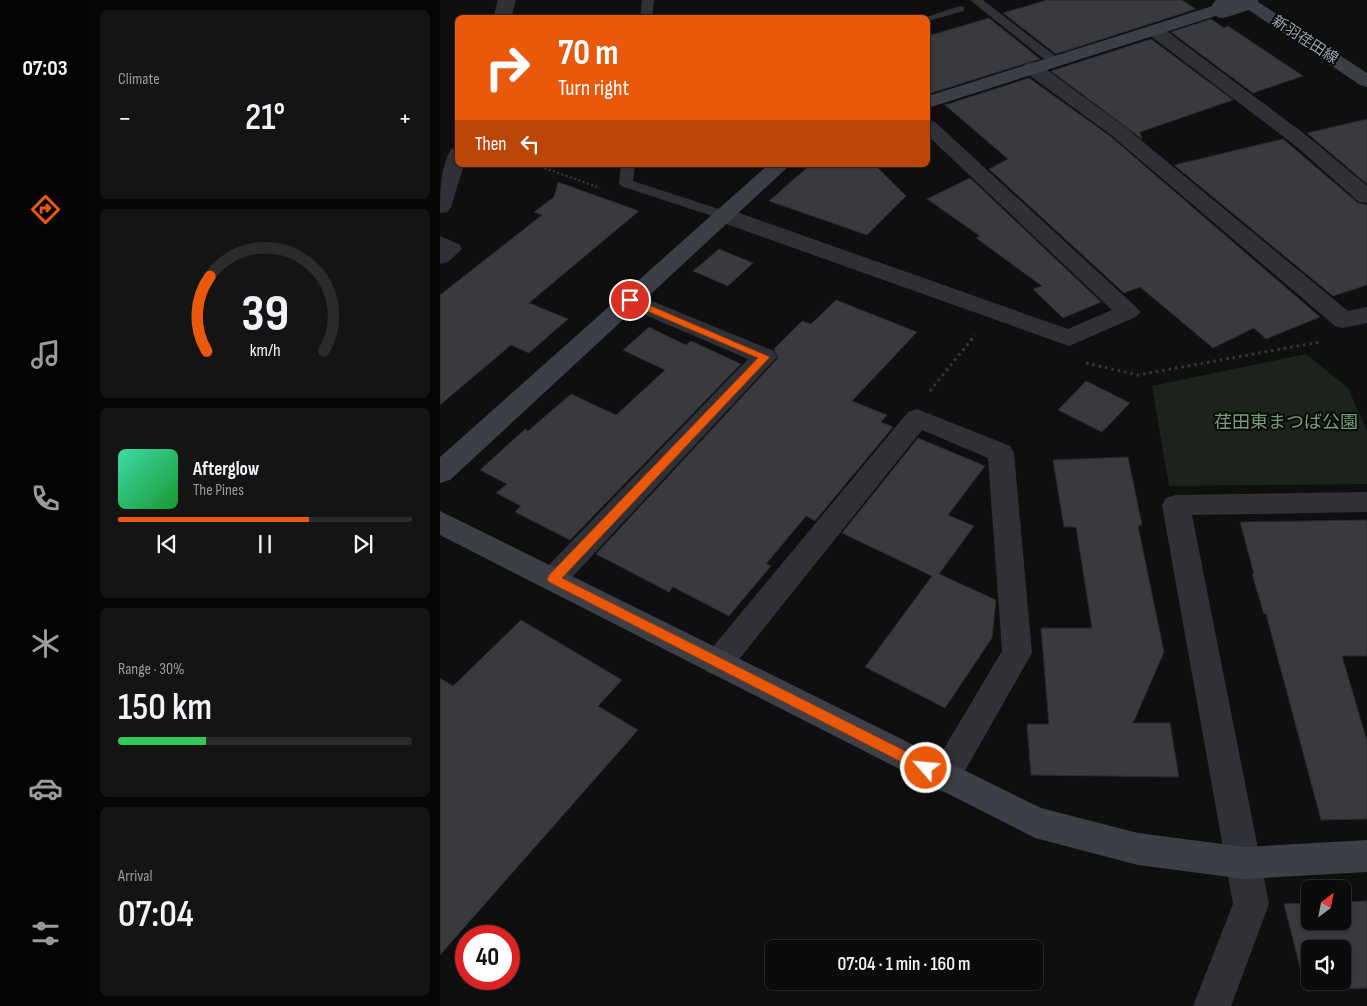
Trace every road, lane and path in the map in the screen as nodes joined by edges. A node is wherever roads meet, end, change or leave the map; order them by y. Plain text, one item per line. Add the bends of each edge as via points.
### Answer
1 (507, 0) edge
2 (648, 0) edge
3 (976, 0) edge
4 (1243, 0) edge
5 (1248, 0) edge
6 (960, 9) dead end
7 (503, 15) edge
8 (646, 15) edge
9 (930, 17) edge
10 (1154, 30) junction
11 (1054, 61) junction
12 (1032, 68) junction
13 (1367, 81) edge
14 (930, 101) edge
15 (930, 128) edge
16 (455, 162) edge
17 (628, 167) edge
18 (778, 167) edge
19 (1367, 197) edge
20 (440, 207) edge
21 (723, 215) junction
22 (440, 242) edge
23 (440, 258) edge
24 (630, 300) junction
25 (1367, 315) edge
26 (975, 335) dead end
27 (1322, 342) dead end
28 (1081, 362) dead end
29 (917, 418) junction
30 (440, 473) edge
31 (1367, 502) edge
32 (440, 522) edge
33 (553, 579) junction
34 (718, 663) junction
35 (943, 777) junction
36 (1367, 856) edge
37 (1245, 863) junction
38 (1212, 1006) edge

1 - 7 street
2 - 8 lane
3 - 11 lane
4 - 13 street, 新羽荏田線
5 - 10 street, bridge
6 - 9 lane
10 - 11 street
10 - 19 street via 1304,143
11 - 12 street
12 - 14 street
12 - 25 street via 1118,131 1343,320
15 - 21 street via 1128,312 1068,338
16 - 20 street
17 - 21 lane via 626,183
18 - 21 street
21 - 24 street
22 - 23 street via 451,249
24 - 30 street
24 - 33 street via 765,357
26 - 29 path via 925,397
27 - 28 path via 1138,375
29 - 34 street
29 - 35 street via 1001,453 1018,653
31 - 37 street via 1176,505
32 - 33 street
33 - 34 street
34 - 35 street
35 - 37 street via 1035,822 1138,849
36 - 37 street
37 - 38 street via 1251,904

